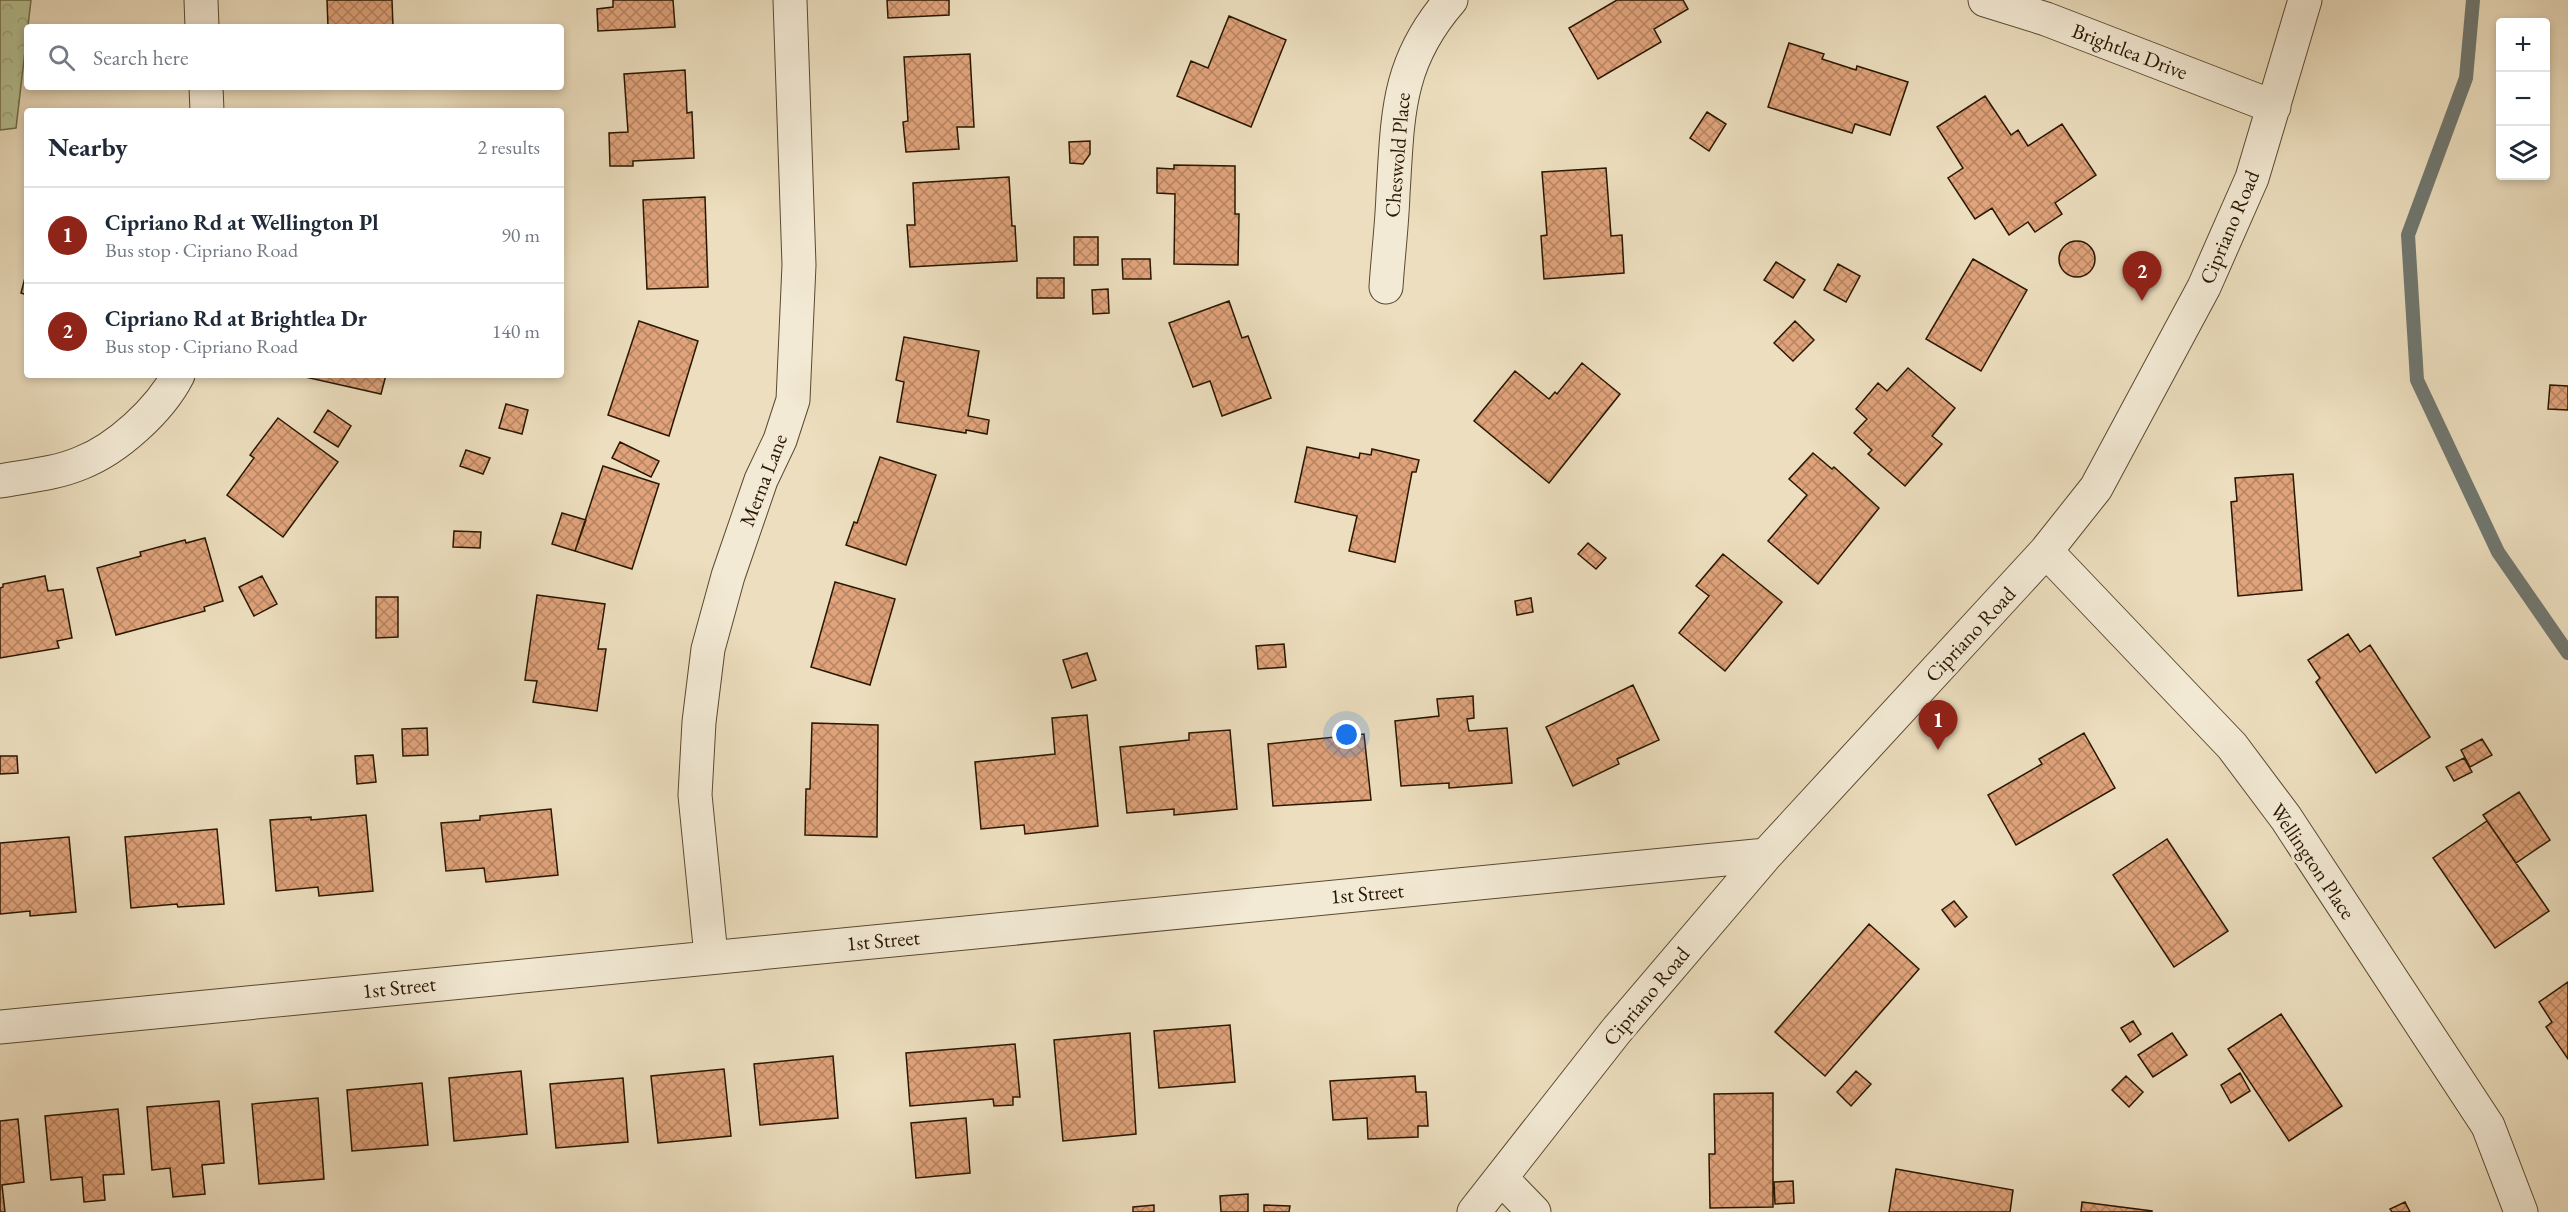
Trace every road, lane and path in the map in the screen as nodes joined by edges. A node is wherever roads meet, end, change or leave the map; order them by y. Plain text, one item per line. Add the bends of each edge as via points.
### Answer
1 (201, 0) edge
2 (790, 0) edge
3 (1451, 0) edge
4 (1985, 0) edge
5 (2306, 0) edge
6 (202, 24) edge
7 (206, 90) edge
8 (2274, 107) junction
9 (207, 108) edge
10 (1386, 287) dead end
11 (176, 378) edge
12 (0, 481) edge
13 (2046, 551) junction
14 (1766, 855) junction
15 (711, 956) junction
16 (0, 1027) edge
17 (1501, 1178) junction
18 (1474, 1212) edge
19 (1534, 1212) edge
20 (2521, 1212) edge

1 - 6 street
2 - 15 street, Merna Lane via 799,264 793,400 728,576 708,649 695,795
3 - 10 street, Cheswold Place via 1417,47 1403,85
4 - 8 street, Brightlea Drive via 2046,19
5 - 8 street, Cipriano Road
7 - 9 street
8 - 13 street, Cipriano Road via 2252,178 2204,287 2096,488
11 - 12 street via 133,430 83,463
13 - 14 street, Cipriano Road
13 - 20 street, Wellington Place via 2232,746 2286,818 2488,1126
14 - 15 street, 1st Street
14 - 17 street, Cipriano Road via 1616,1031
15 - 16 street, 1st Street
17 - 18 street, Cipriano Road
17 - 19 street

